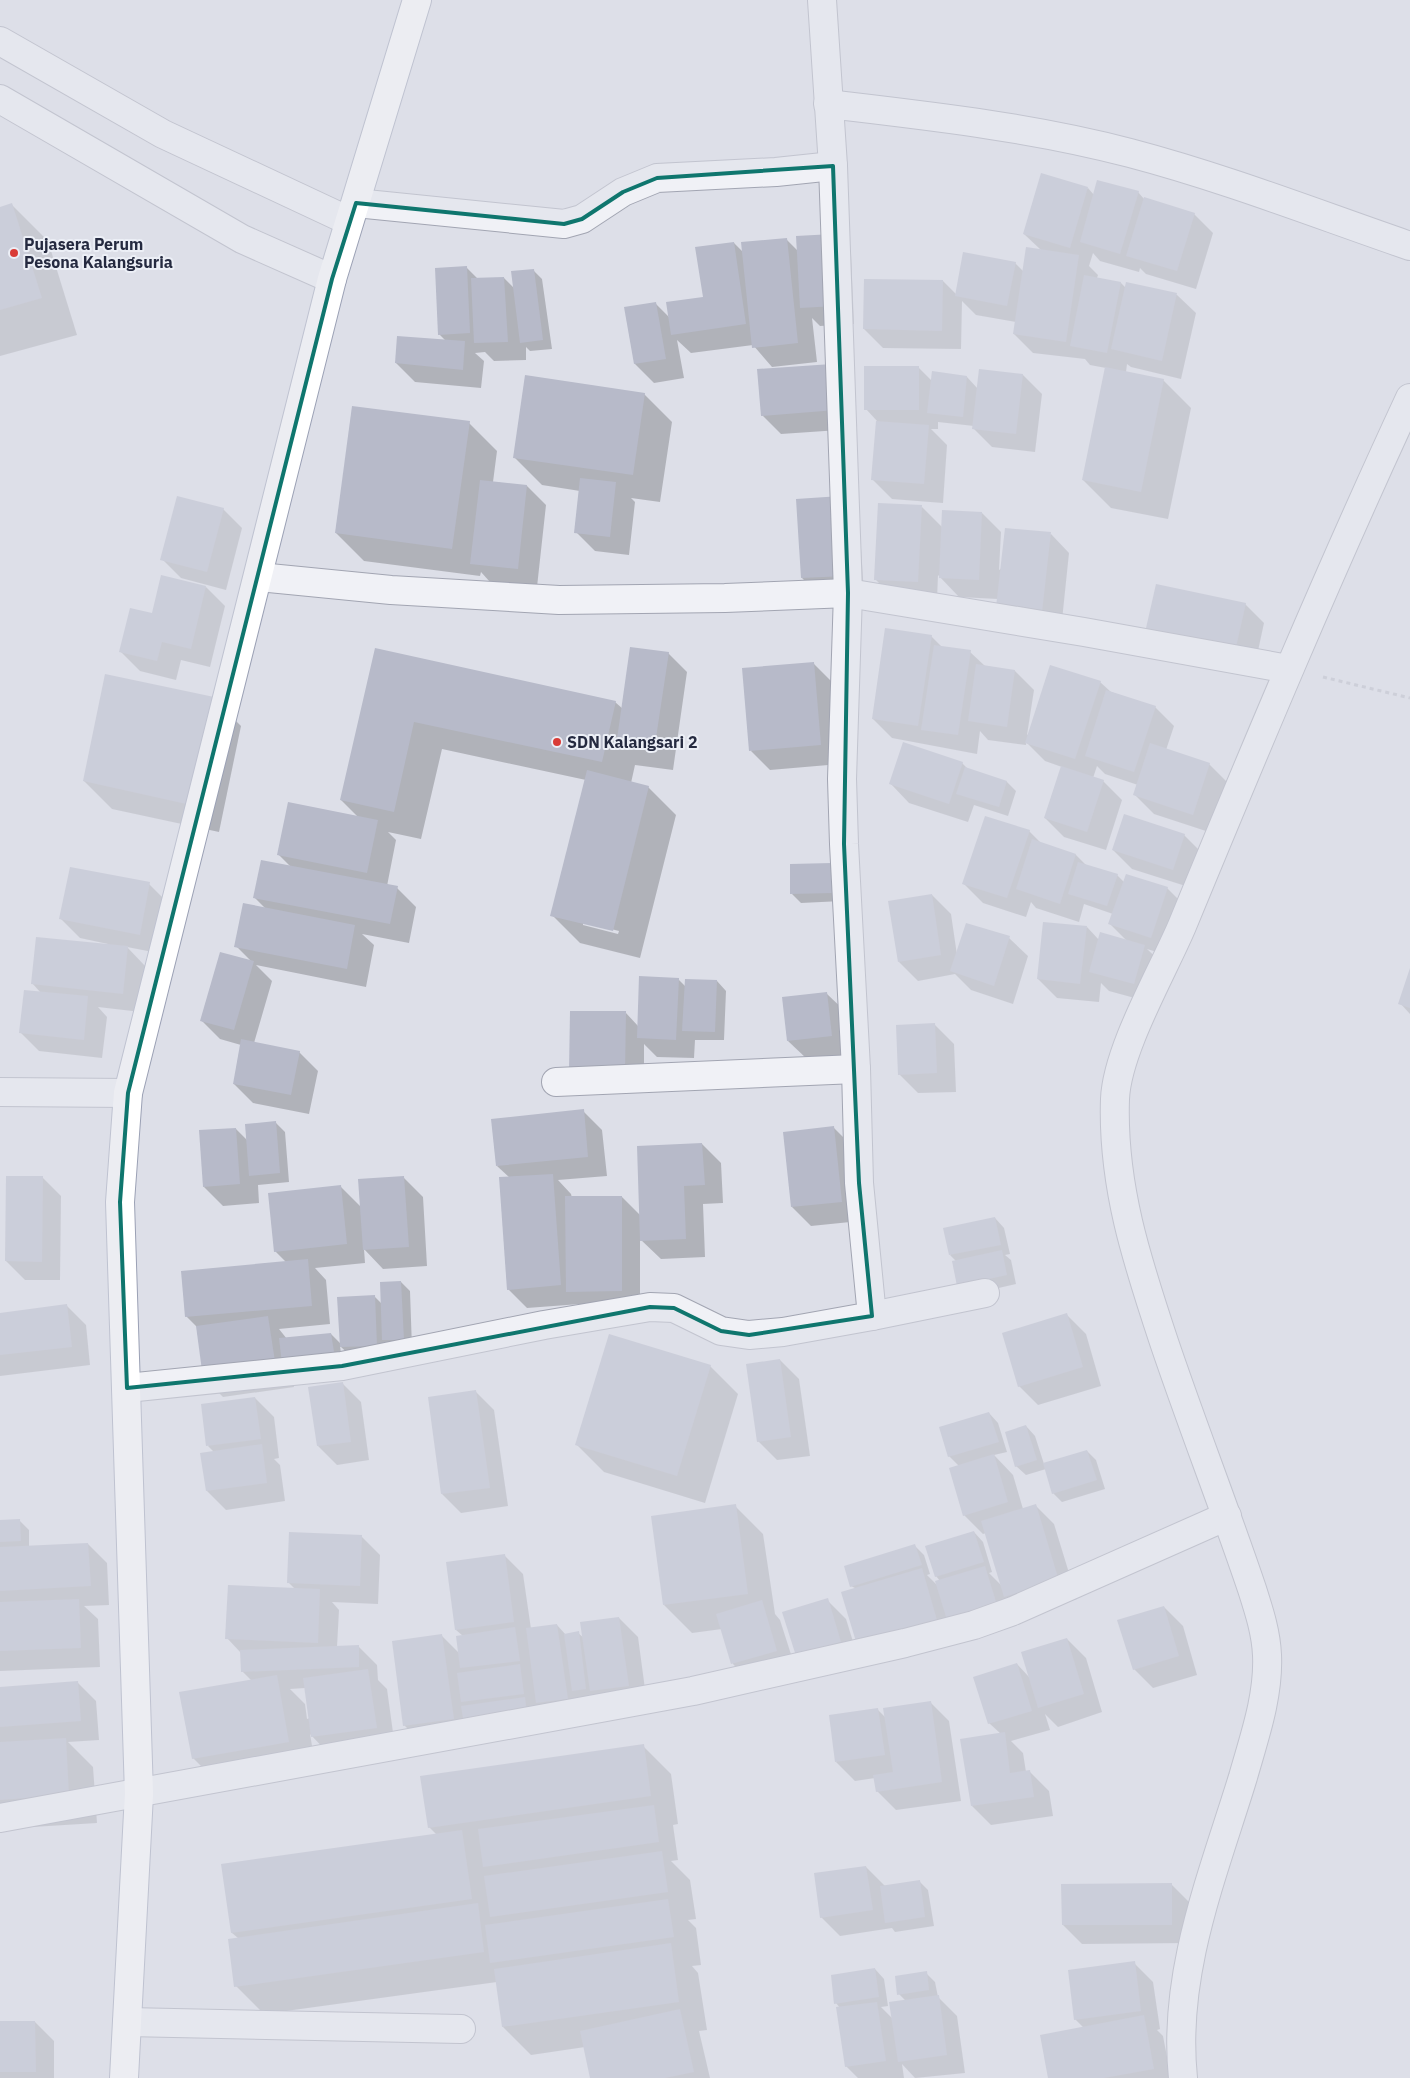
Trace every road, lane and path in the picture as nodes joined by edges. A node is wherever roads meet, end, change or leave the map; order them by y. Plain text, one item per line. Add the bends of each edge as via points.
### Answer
1 (417, 0) edge
2 (822, 0) edge
3 (0, 41) edge
4 (0, 99) edge
5 (828, 104) junction
6 (833, 166) junction
7 (353, 212) junction
8 (1410, 246) edge
9 (332, 279) junction
10 (1410, 398) edge
11 (259, 577) junction
12 (848, 593) junction
13 (1288, 669) junction
14 (1410, 698) edge
15 (856, 1069) junction
16 (556, 1082) dead end
17 (0, 1092) edge
18 (128, 1093) junction
19 (985, 1293) dead end
20 (872, 1316) junction
21 (127, 1388) junction
22 (1227, 1516) junction
23 (139, 1794) junction
24 (0, 1818) edge
25 (127, 2022) junction
26 (460, 2029) dead end
27 (124, 2078) edge
28 (1183, 2078) edge

1 - 7 main road
2 - 5 street
3 - 7 street via 163,134
4 - 9 street via 242,239
5 - 6 street
5 - 8 street via 1046,134 1131,154
6 - 7 street via 657,178 623,192 582,219 564,224
6 - 12 street
7 - 9 main road
9 - 11 main road
10 - 13 street
11 - 12 street via 391,590 559,600
11 - 18 main road
12 - 13 street
12 - 15 street via 842,779
13 - 14 path
13 - 22 street via 1174,946 1140,1017 1122,1065 1115,1096 1122,1200 1128,1230 1176,1378
15 - 16 street
15 - 20 street via 860,1183
17 - 18 street
18 - 21 main road via 120,1202
19 - 20 street
20 - 21 street via 749,1335 721,1331 674,1308 650,1308 544,1325 342,1366
21 - 23 main road
22 - 23 street via 1013,1611 905,1643 693,1691
22 - 28 street via 1262,1620 1266,1676 1256,1730 1195,1928 1180,2049
23 - 24 street
23 - 25 main road
25 - 26 street
25 - 27 main road

